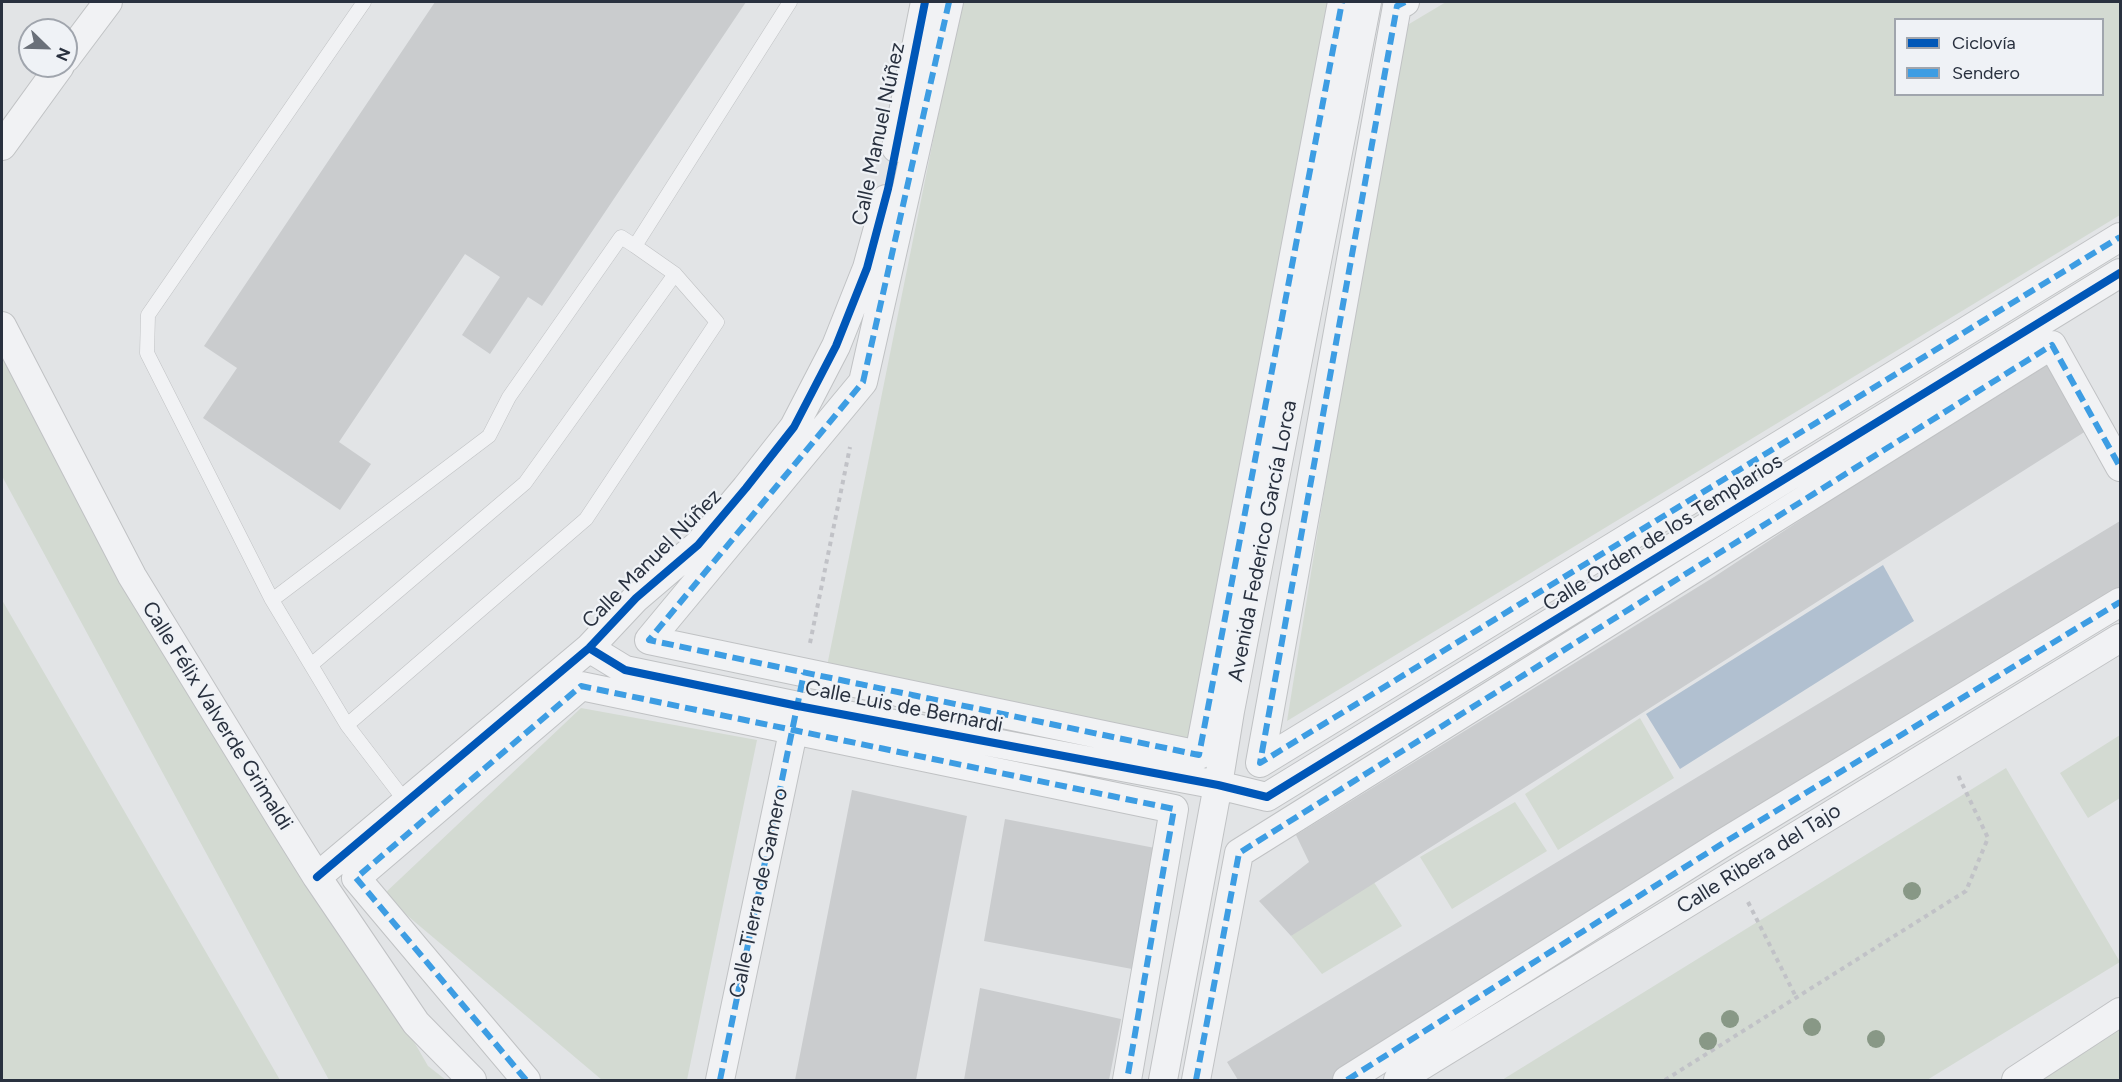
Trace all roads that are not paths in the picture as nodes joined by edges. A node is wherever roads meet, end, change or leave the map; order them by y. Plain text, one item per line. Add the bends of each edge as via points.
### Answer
1 (108, 2) edge
2 (364, 2) edge
3 (790, 2) edge
4 (925, 2) edge
5 (949, 2) edge
6 (1342, 2) edge
7 (1367, 2) edge
8 (1405, 2) edge
9 (78, 42) edge
10 (51, 78) edge
11 (2, 146) edge
12 (2121, 237) edge
13 (635, 246) junction
14 (2121, 273) edge
15 (675, 274) junction
16 (2051, 316) junction
17 (2, 326) edge
18 (2121, 433) edge
19 (2121, 467) edge
20 (272, 600) junction
21 (2121, 602) edge
22 (2121, 638) edge
23 (589, 648) junction
24 (311, 665) junction
25 (804, 673) junction
26 (795, 718) junction
27 (347, 725) junction
28 (1218, 785) junction
29 (406, 802) junction
30 (317, 877) junction
31 (2121, 1012) edge
32 (472, 1080) edge
33 (526, 1080) edge
34 (720, 1080) edge
35 (1127, 1080) edge
36 (1163, 1080) edge
37 (1196, 1080) edge
38 (1347, 1080) edge
39 (1398, 1080) edge
40 (2016, 1080) edge

1 - 9 street
2 - 20 lane via 148,315 147,353
3 - 13 lane
4 - 23 street, Calle Manuel Núñez via 888,189 867,268 836,346 794,427 698,545 636,598
5 - 25 street via 863,382 649,640
6 - 25 street via 1199,755
7 - 28 street, Avenida Federico García Lorca
8 - 12 street via 1397,6 1260,763
10 - 11 street
13 - 15 lane
13 - 20 lane via 621,237 509,397 489,436
14 - 16 street, Calle Orden de los Templarios
15 - 24 lane via 525,483
15 - 27 lane via 717,322 586,519
16 - 18 street
16 - 28 street, Calle Orden de los Templarios via 1267,797
17 - 30 street, Calle Félix Valverde Grimaldi via 132,576
19 - 37 street via 2052,345 1239,852
20 - 24 lane
21 - 38 street via 1720,845
22 - 39 street, Calle Ribera del Tajo
23 - 26 street, Calle Luis de Bernardi via 625,670
23 - 29 street, Calle Manuel Núñez
24 - 27 lane
25 - 26 street, Calle Tierra de Gamero
26 - 28 street, Calle Luis de Bernardi
26 - 33 street via 581,686 356,878
26 - 34 street, Calle Tierra de Gamero
26 - 35 street via 1174,809
27 - 29 lane
28 - 36 street, Avenida Federico García Lorca
29 - 30 street, Calle Manuel Núñez
30 - 32 street, Calle Félix Valverde Grimaldi via 416,1023
31 - 40 street

